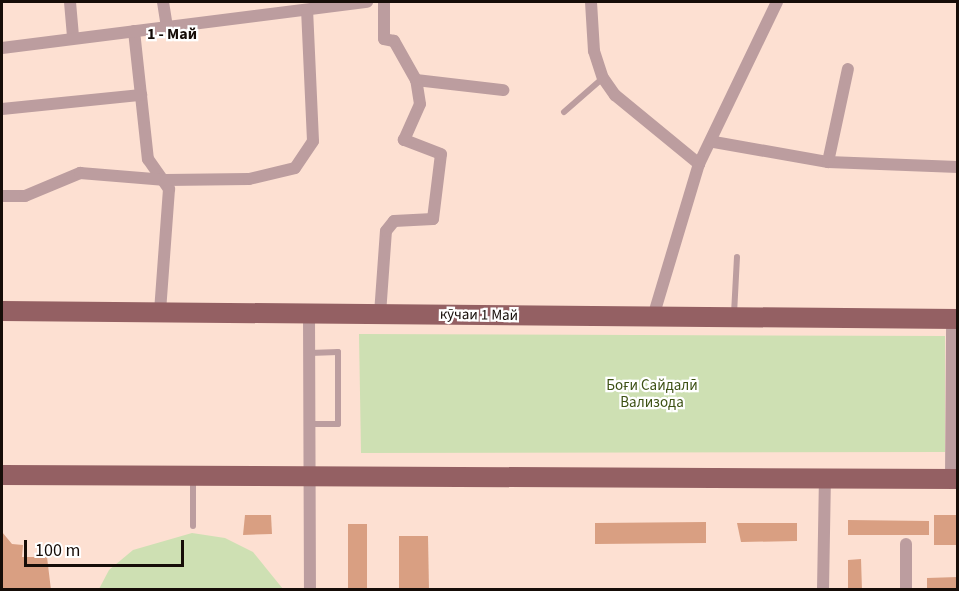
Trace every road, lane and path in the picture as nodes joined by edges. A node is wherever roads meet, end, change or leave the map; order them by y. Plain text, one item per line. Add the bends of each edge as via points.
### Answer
1 (70, 2) edge
2 (163, 2) edge
3 (367, 2) edge
4 (384, 2) edge
5 (591, 2) edge
6 (777, 2) edge
7 (325, 4) edge
8 (307, 10) junction
9 (167, 27) junction
10 (134, 32) junction
11 (73, 36) junction
12 (2, 48) edge
13 (848, 69) dead end
14 (603, 78) junction
15 (416, 80) junction
16 (503, 90) dead end
17 (141, 96) junction
18 (2, 109) edge
19 (564, 111) dead end
20 (714, 142) junction
21 (828, 162) junction
22 (699, 164) junction
23 (957, 167) edge
24 (166, 180) junction
25 (2, 196) edge
26 (737, 257) dead end
27 (2, 311) edge
28 (160, 312) junction
29 (309, 314) junction
30 (380, 314) junction
31 (653, 317) junction
32 (734, 317) junction
33 (955, 319) edge
34 (310, 353) junction
35 (311, 423) junction
36 (2, 475) edge
37 (193, 477) junction
38 (311, 478) junction
39 (825, 479) junction
40 (954, 479) edge
41 (193, 526) dead end
42 (906, 544) dead end
43 (310, 590) edge
44 (823, 590) edge
45 (906, 590) edge

1 - 11 street
2 - 9 street
3 - 7 street
4 - 15 street via 384,39 394,41
5 - 14 street via 594,51
6 - 20 street
7 - 8 street
8 - 9 street
8 - 24 street via 313,141 305,159 295,168 249,179
9 - 10 street
10 - 11 street
10 - 17 street
11 - 12 street
13 - 21 street
14 - 19 lane
14 - 22 street via 615,95
15 - 16 street
15 - 30 street via 420,104 404,140 441,153 440,190 433,219 394,221 386,231
17 - 18 street
17 - 24 street via 148,159
20 - 21 street
20 - 22 street
21 - 23 street
22 - 31 street
24 - 25 street via 80,172 26,196
24 - 28 street
26 - 32 lane
27 - 28 main road, кӯчаи 1 Май
28 - 29 main road, кӯчаи 1 Май
29 - 30 main road, кӯчаи 1 Май
29 - 34 street
30 - 31 main road, кӯчаи 1 Май
31 - 32 main road, кӯчаи 1 Май
32 - 33 main road, кӯчаи 1 Май
33 - 40 street
34 - 35 street
34 - 35 lane via 338,352 338,424
35 - 38 street
36 - 37 main road
37 - 38 main road
37 - 41 lane
38 - 39 main road
38 - 43 street
39 - 40 main road
39 - 44 street
42 - 45 street

